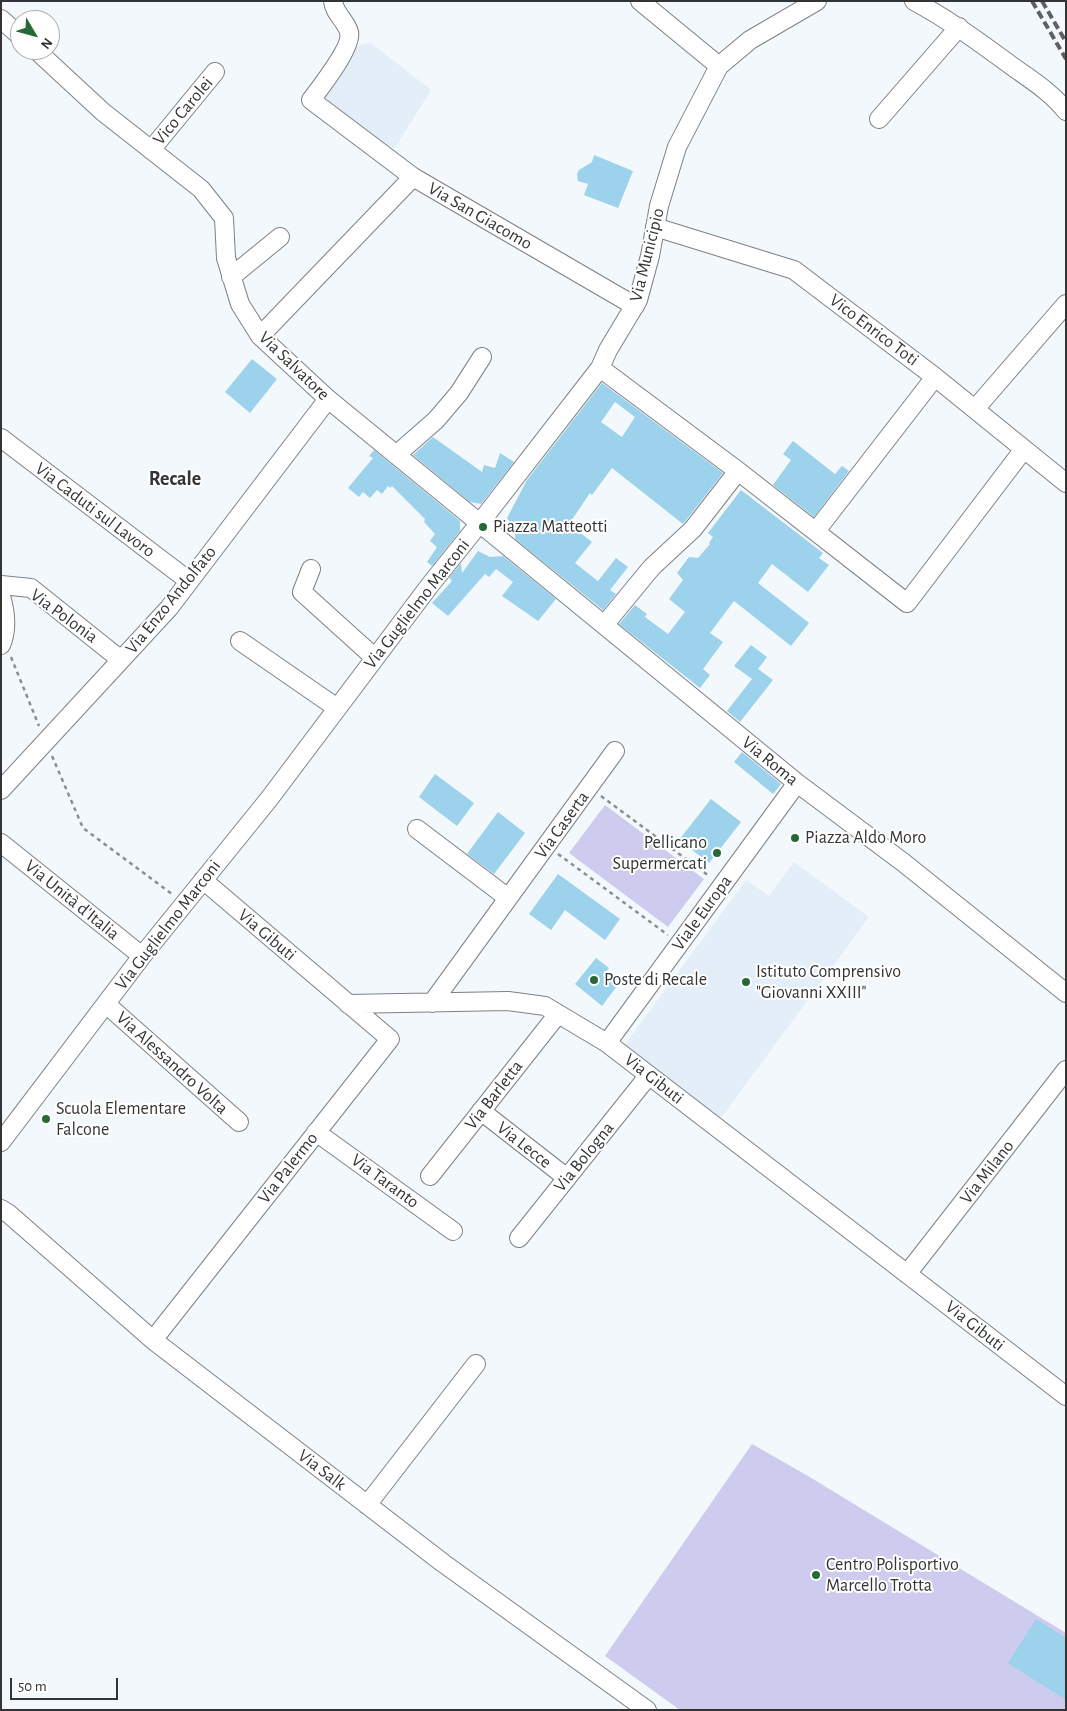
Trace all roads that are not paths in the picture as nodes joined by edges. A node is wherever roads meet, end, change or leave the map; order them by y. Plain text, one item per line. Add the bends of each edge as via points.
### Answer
1 (333, 1) edge
2 (640, 1) edge
3 (817, 1) edge
4 (914, 1) edge
5 (958, 27) junction
6 (47, 60) edge
7 (719, 66) junction
8 (216, 72) dead end
9 (1066, 111) edge
10 (879, 119) dead end
11 (151, 150) junction
12 (413, 177) junction
13 (655, 227) junction
14 (280, 237) dead end
15 (232, 277) junction
16 (1066, 304) edge
17 (635, 306) junction
18 (260, 336) junction
19 (482, 357) dead end
20 (600, 368) junction
21 (935, 376) junction
22 (328, 399) junction
23 (975, 409) junction
24 (1, 438) edge
25 (1024, 449) junction
26 (396, 455) junction
27 (738, 471) junction
28 (1066, 483) edge
29 (480, 524) junction
30 (816, 531) junction
31 (311, 569) dead end
32 (189, 582) junction
33 (1, 585) edge
34 (1, 596) edge
35 (605, 624) junction
36 (240, 641) dead end
37 (3, 642) edge
38 (375, 658) junction
39 (122, 660) junction
40 (337, 708) junction
41 (615, 751) dead end
42 (797, 783) junction
43 (1, 790) edge
44 (416, 829) dead end
45 (1, 843) edge
46 (203, 880) junction
47 (508, 898) junction
48 (142, 956) junction
49 (1066, 993) edge
50 (432, 1003) junction
51 (106, 1004) junction
52 (348, 1004) junction
53 (558, 1014) junction
54 (608, 1043) junction
55 (1066, 1070) edge
56 (649, 1075) junction
57 (481, 1112) junction
58 (239, 1122) dead end
59 (316, 1132) junction
60 (1, 1142) edge
61 (430, 1176) dead end
62 (567, 1178) junction
63 (4, 1208) edge
64 (453, 1231) dead end
65 (519, 1238) dead end
66 (907, 1274) junction
67 (153, 1340) junction
68 (476, 1364) dead end
69 (1066, 1396) edge
70 (367, 1505) junction
71 (648, 1710) edge

1 - 12 street via 347,24 350,36 345,50 311,100
2 - 7 street
3 - 7 street, Via Municipio via 750,40
4 - 5 street
5 - 9 street via 1033,81
5 - 10 street
6 - 11 street, Via Salvatore via 103,112
7 - 13 street, Via Municipio via 677,147
8 - 11 street, Vico Carolei
11 - 15 street, Via Salvatore via 201,190 224,218 226,258
12 - 17 street, Via San Giacomo
12 - 18 street, Via San Giacomo
13 - 17 street, Via Municipio
13 - 21 street, Vico Enrico Toti via 794,270
14 - 15 street
15 - 18 street, Via Salvatore via 240,304
16 - 23 street
17 - 20 street, Via Municipio
18 - 22 street, Via Salvatore
19 - 26 street via 459,393 436,420
20 - 27 street
20 - 29 street, Via Municipio
21 - 23 street, Vico Enrico Toti
21 - 30 street
22 - 26 street, Via Salvatore
22 - 32 street, Via Enzo Andolfato
23 - 25 street, Vico Enrico Toti
24 - 32 street, Via Caduti sul Lavoro
25 - 28 street, Vico Enrico Toti
25 - 30 street via 907,603
26 - 29 street, Via Salvatore
27 - 30 street
27 - 35 street via 693,530 652,566
29 - 35 street, Via Roma
29 - 38 street, Via Guglielmo Marconi
31 - 38 street via 302,592
32 - 39 street, Via Enzo Andolfato
33 - 39 street, Via Polonia via 31,588
34 - 37 street via 6,622
35 - 42 street, Via Roma
36 - 40 street
38 - 40 street, Via Guglielmo Marconi
39 - 43 street, Via Enzo Andolfato
40 - 46 street, Via Guglielmo Marconi
41 - 47 street, Via Caserta
42 - 49 street, Via Roma via 904,863
42 - 54 street, Viale Europa
44 - 47 street
45 - 48 street, Via Unità d'Italia
46 - 48 street, Via Guglielmo Marconi
46 - 52 street, Via Gibuti
47 - 50 street, Via Caserta
48 - 51 street, Via Guglielmo Marconi
50 - 52 street, Via Gibuti
50 - 53 street, Via Gibuti via 508,1001 545,1006
51 - 58 street, Via Alessandro Volta
51 - 60 street, Via Guglielmo Marconi
52 - 59 street, Via Palermo via 390,1039
53 - 54 street, Via Gibuti
53 - 57 street, Via Barletta
54 - 56 street, Via Gibuti
55 - 66 street, Via Milano
56 - 62 street, Via Bologna
56 - 66 street, Via Gibuti
57 - 61 street, Via Barletta
57 - 62 street, Via Lecce
59 - 64 street, Via Taranto
59 - 67 street, Via Palermo
62 - 65 street, Via Bologna
63 - 67 street, Via Salk
66 - 69 street, Via Gibuti
67 - 70 street, Via Salk
68 - 70 street
70 - 71 street, Via Salk

